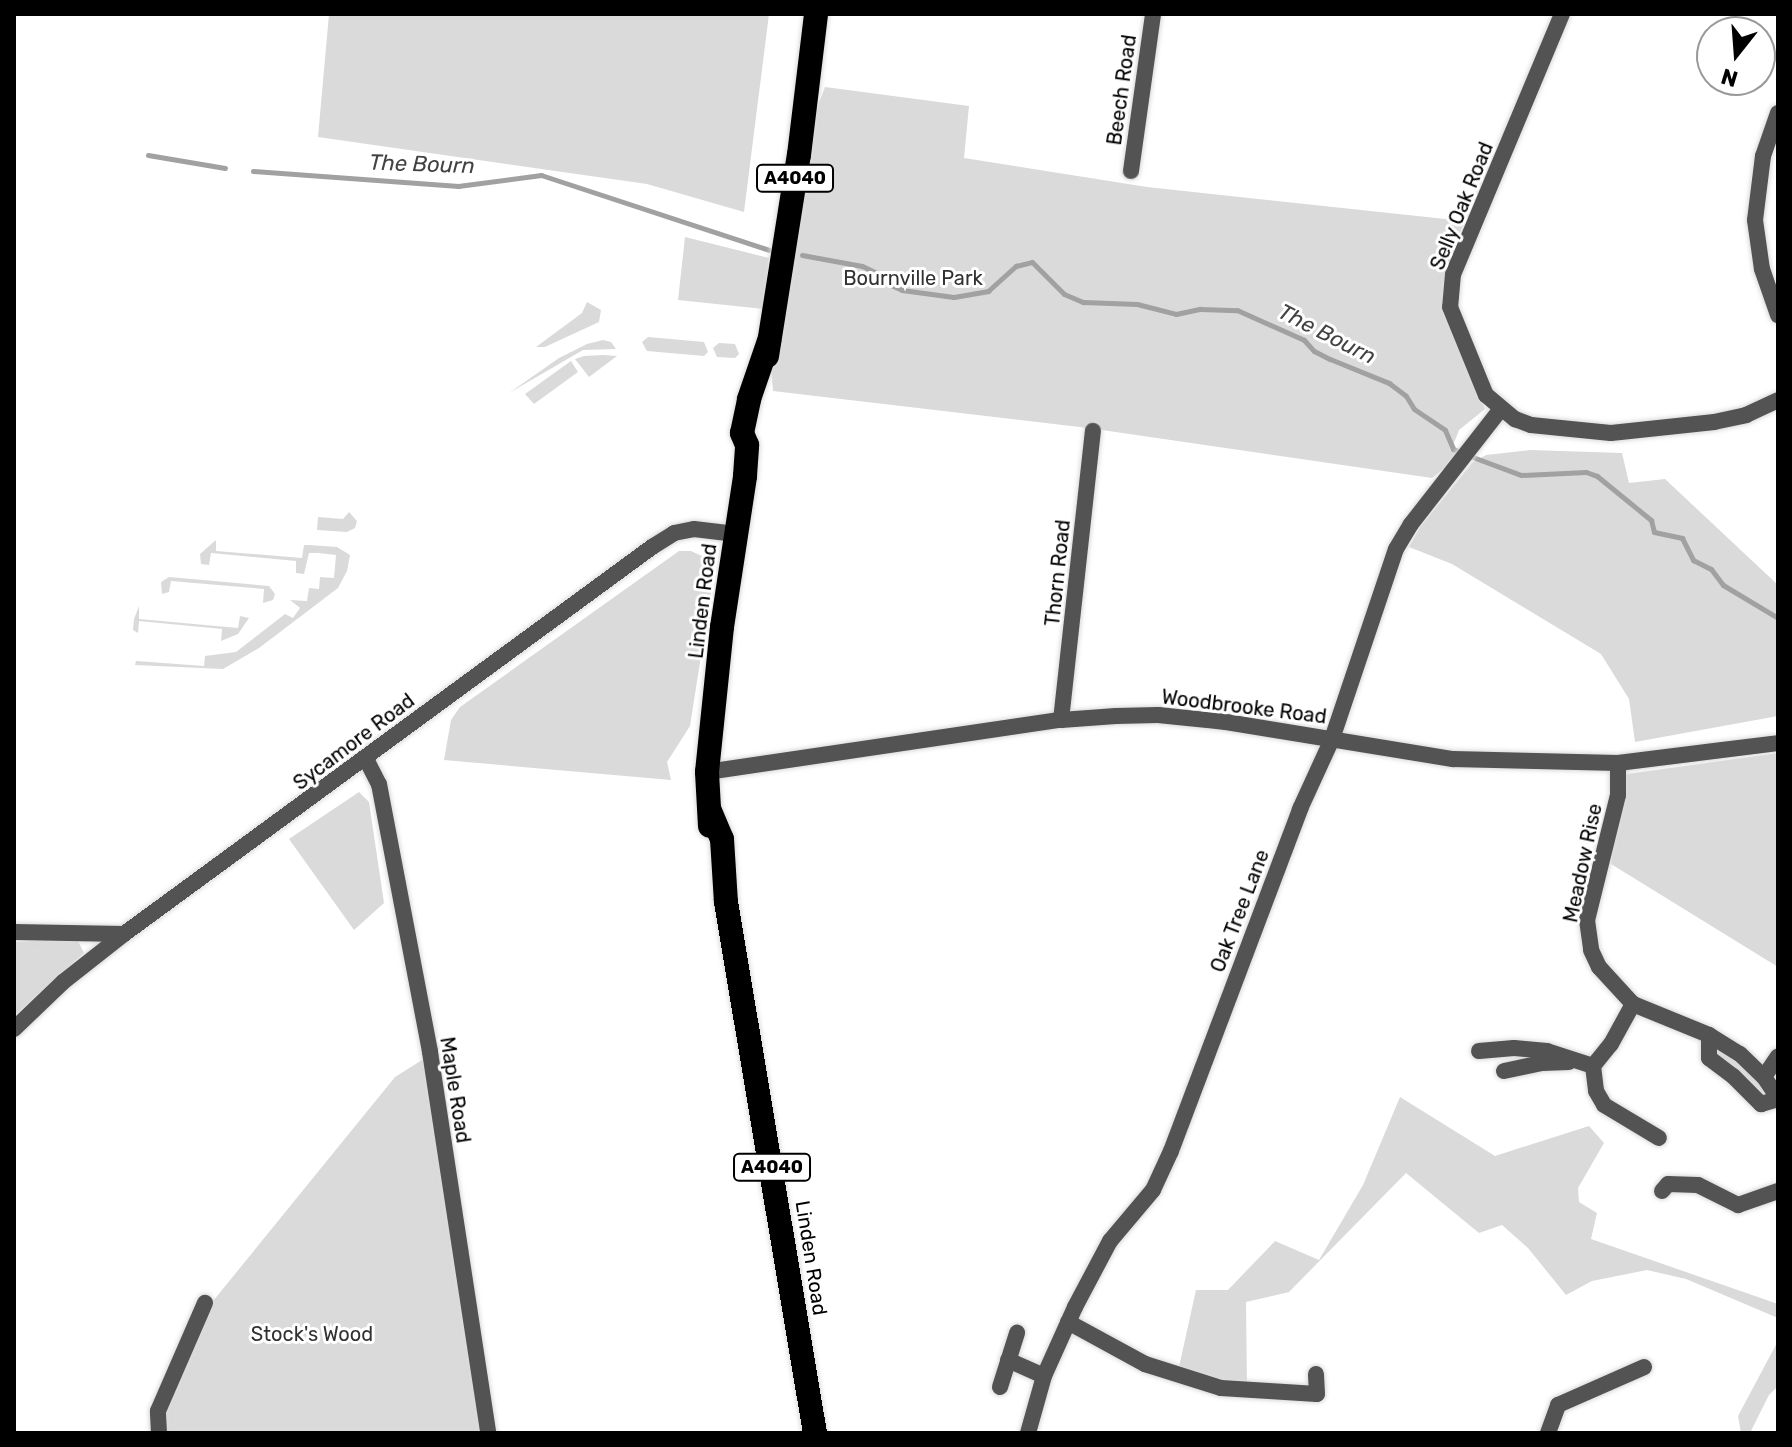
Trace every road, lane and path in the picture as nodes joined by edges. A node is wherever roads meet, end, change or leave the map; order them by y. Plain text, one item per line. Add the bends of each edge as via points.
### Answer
1 (816, 14) edge
2 (1153, 14) edge
3 (1562, 14) edge
4 (1778, 113) edge
5 (1131, 171) dead end
6 (1778, 315) edge
7 (1778, 400) edge
8 (1501, 409) junction
9 (1093, 431) dead end
10 (736, 534) junction
11 (1061, 720) junction
12 (1332, 739) junction
13 (1778, 743) edge
14 (366, 759) junction
15 (1618, 763) junction
16 (707, 772) junction
17 (14, 932) edge
18 (124, 934) junction
19 (1633, 1004) junction
20 (14, 1029) edge
21 (1709, 1035) junction
22 (1479, 1051) dead end
23 (1778, 1056) edge
24 (1585, 1064) junction
25 (1504, 1071) dead end
26 (1764, 1077) junction
27 (1778, 1099) edge
28 (1659, 1138) dead end
29 (1662, 1191) dead end
30 (1778, 1191) edge
31 (205, 1303) dead end
32 (1068, 1322) junction
33 (1017, 1333) dead end
34 (1008, 1360) junction
35 (1644, 1367) dead end
36 (1316, 1374) dead end
37 (1044, 1376) junction
38 (1000, 1387) dead end
39 (159, 1433) edge
40 (488, 1433) edge
41 (815, 1433) edge
42 (1028, 1433) edge
43 (1548, 1433) edge

1 - 10 highway, Linden Road / A4040 via 799,155
2 - 5 street, Beech Road
3 - 8 street, Selly Oak Road via 1453,274 1450,307 1486,395
4 - 6 street via 1763,156 1755,220 1762,269
7 - 8 street via 1714,422 1611,433 1531,425
8 - 12 street, Oak Tree Lane via 1396,549
9 - 11 street, Thorn Road
10 - 14 street, Sycamore Road via 694,529 674,533
10 - 16 highway, Linden Road / A4040
11 - 12 street, Woodbrooke Road via 1158,715
11 - 16 street, Woodbrooke Road
12 - 15 street, Woodbrooke Road via 1453,759
12 - 32 street, Oak Tree Lane via 1300,809 1171,1151 1153,1190 1110,1241
13 - 15 street, Woodbrooke Road
14 - 18 street, Sycamore Road
14 - 40 street, Maple Road via 379,784 430,1052
15 - 19 street, Meadow Rise via 1618,795 1587,934 1599,967
16 - 41 highway, Linden Road / A4040 via 709,844 726,902
17 - 18 street
18 - 20 street, Sycamore Road
19 - 21 street, Meadow Rise
19 - 24 street via 1611,1044
21 - 26 street, Meadow Rise
21 - 27 street, Meadow Rise via 1709,1058 1761,1104
22 - 24 street via 1547,1051
23 - 26 street
24 - 25 street via 1542,1063
24 - 28 street via 1604,1105
26 - 27 street, Meadow Rise
29 - 30 street via 1668,1184 1698,1185 1738,1205
31 - 39 street via 158,1411
32 - 36 street via 1145,1364 1221,1388 1318,1400
32 - 37 street, Oak Tree Lane
33 - 34 street
34 - 37 street
34 - 38 street
35 - 43 street via 1558,1405
37 - 42 street, Oak Tree Lane

